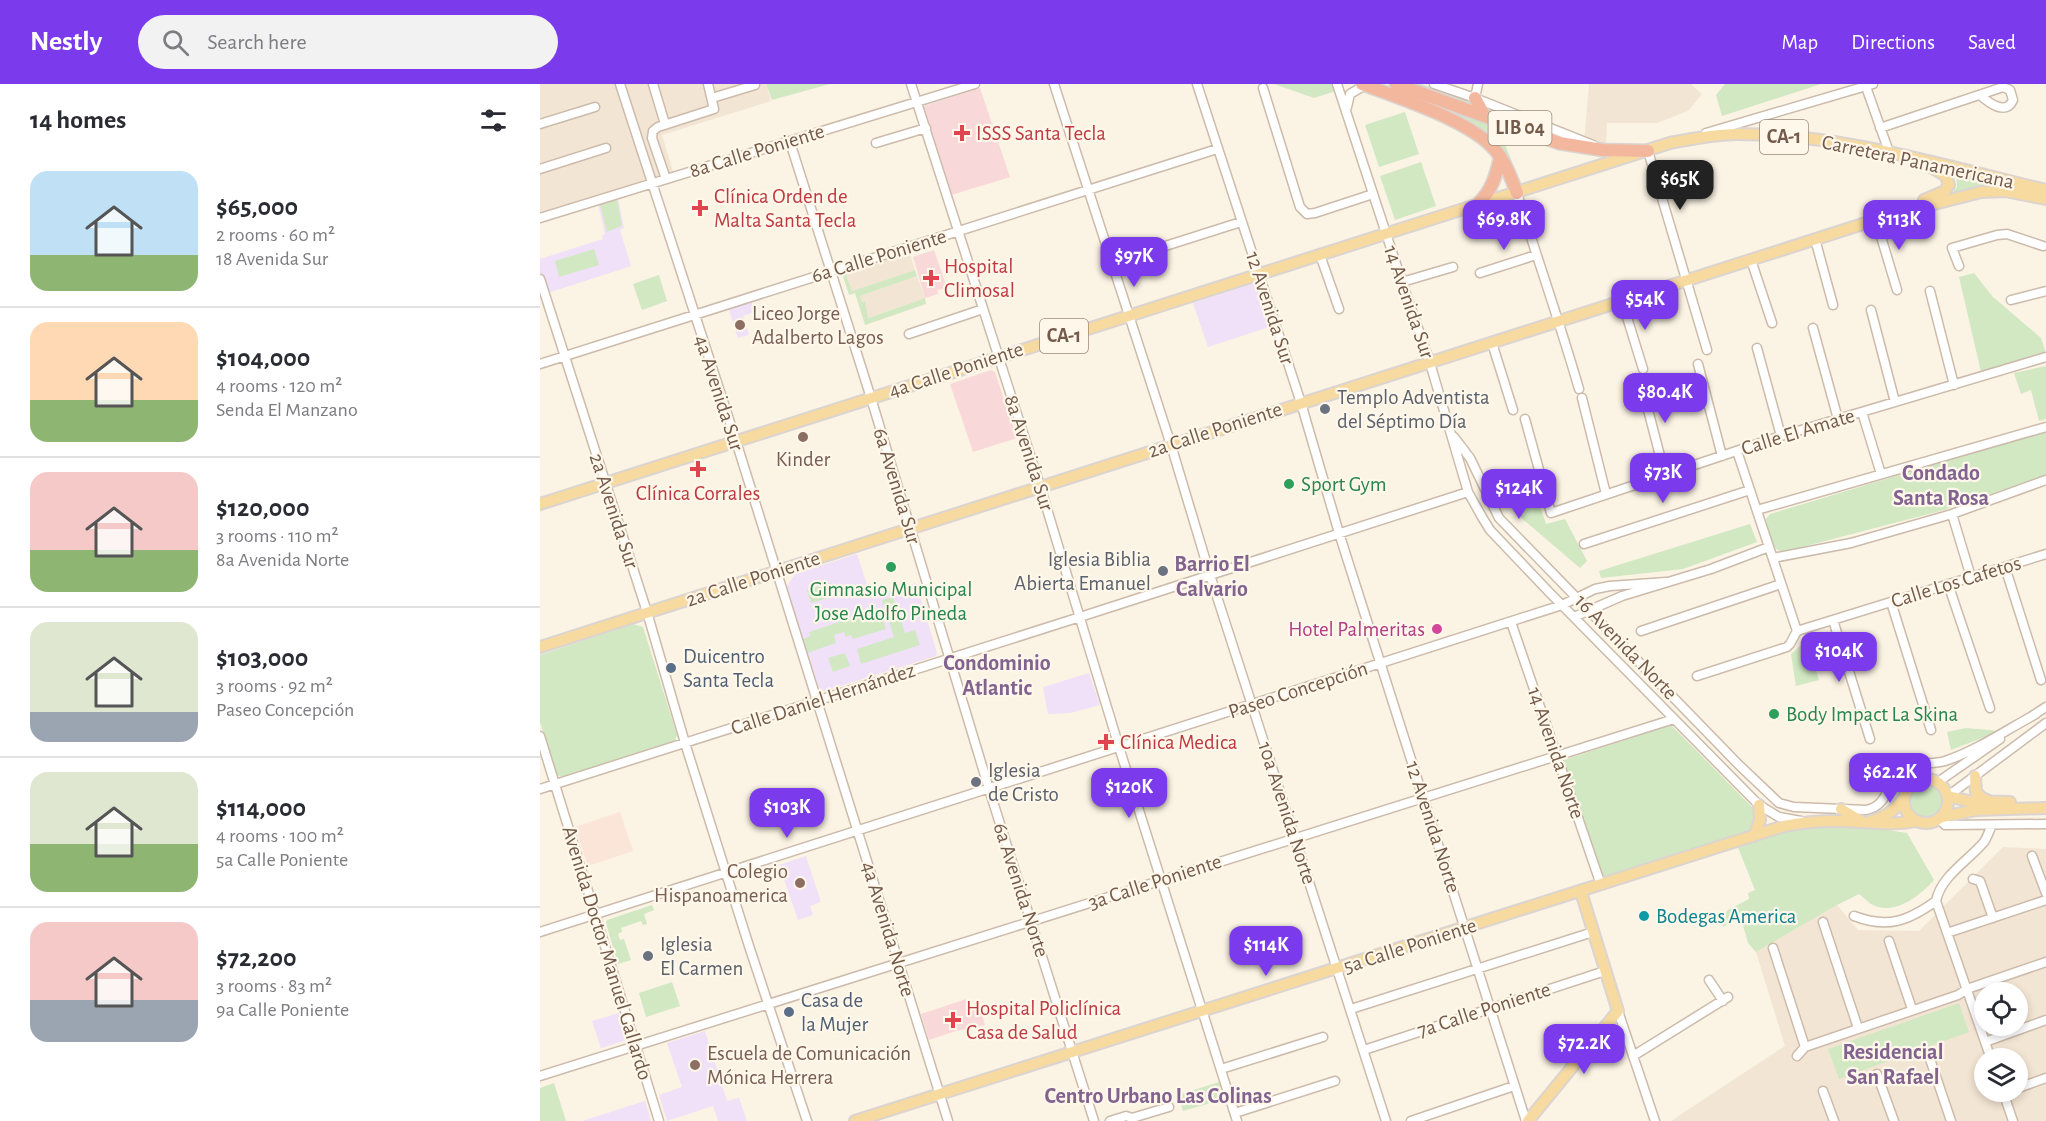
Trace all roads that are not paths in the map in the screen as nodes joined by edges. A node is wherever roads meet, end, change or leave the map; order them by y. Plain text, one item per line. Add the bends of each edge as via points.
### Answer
1 (620, 84) edge
2 (653, 84) edge
3 (708, 84) edge
4 (911, 84) edge
5 (975, 84) edge
6 (1054, 84) edge
7 (1197, 84) edge
8 (1337, 84) edge
9 (1364, 84) edge
10 (1396, 84) edge
11 (1434, 84) edge
12 (1478, 84) edge
13 (755, 85) edge
14 (1868, 85) edge
15 (1263, 88) dead end
16 (1980, 95) dead end
17 (712, 98) junction
18 (1475, 98) junction
19 (918, 102) junction
20 (595, 107) dead end
21 (1347, 114) junction
22 (1484, 115) junction
23 (540, 124) edge
24 (665, 124) junction
25 (926, 128) junction
26 (1880, 128) junction
27 (790, 142) junction
28 (876, 143) dead end
29 (1670, 143) junction
30 (606, 148) dead end
31 (1217, 149) junction
32 (1598, 150) junction
33 (1648, 151) junction
34 (1889, 152) junction
35 (1500, 158) junction
36 (1920, 160) junction
37 (540, 169) edge
38 (666, 179) junction
39 (652, 183) junction
40 (1088, 190) junction
41 (2046, 190) edge
42 (1517, 193) junction
43 (1373, 194) junction
44 (2046, 199) edge
45 (1478, 204) junction
46 (1891, 215) junction
47 (540, 218) edge
48 (1876, 220) junction
49 (1241, 222) junction
50 (958, 231) junction
51 (1386, 233) junction
52 (1815, 239) junction
53 (2043, 246) dead end
54 (1159, 248) dead end
55 (1320, 255) junction
56 (1536, 255) junction
57 (1751, 260) junction
58 (1959, 266) dead end
59 (1453, 267) dead end
60 (830, 271) junction
61 (1480, 273) dead end
62 (1259, 275) junction
63 (540, 279) edge
64 (1688, 279) junction
65 (1401, 282) junction
66 (1896, 290) dead end
67 (1930, 291) dead end
68 (2046, 291) edge
69 (2011, 300) dead end
70 (1622, 301) junction
71 (1833, 305) dead end
72 (983, 309) junction
73 (1339, 309) dead end
74 (1871, 310) dead end
75 (694, 315) junction
76 (1129, 315) junction
77 (1559, 321) junction
78 (1772, 322) dead end
79 (1813, 328) dead end
80 (909, 334) dead end
81 (1492, 343) junction
82 (1757, 348) dead end
83 (1707, 350) dead end
84 (564, 356) junction
85 (998, 357) junction
86 (2046, 357) edge
87 (1430, 363) junction
88 (540, 364) edge
89 (1698, 364) dead end
90 (1643, 369) dead end
91 (1640, 380) dead end
92 (1954, 385) junction
93 (1579, 389) dead end
94 (871, 398) junction
95 (1582, 398) dead end
96 (1895, 402) junction
97 (1301, 403) junction
98 (1513, 410) dead end
99 (1862, 412) junction
100 (1525, 419) dead end
101 (1838, 419) junction
102 (2046, 427) edge
103 (1450, 432) junction
104 (1781, 436) junction
105 (736, 441) junction
106 (1171, 445) junction
107 (1737, 451) junction
108 (1722, 456) junction
109 (1881, 474) junction
110 (1665, 476) junction
111 (2046, 480) edge
112 (605, 485) junction
113 (1041, 486) junction
114 (1750, 490) junction
115 (1468, 492) junction
116 (1606, 494) junction
117 (540, 504) edge
118 (1756, 510) junction
119 (1952, 514) junction
120 (909, 529) junction
121 (1339, 533) junction
122 (1584, 544) dead end
123 (1769, 547) junction
124 (2046, 554) edge
125 (1773, 558) junction
126 (2005, 567) junction
127 (776, 572) junction
128 (1210, 575) junction
129 (1971, 577) junction
130 (1665, 582) junction
131 (1781, 585) junction
132 (1948, 585) junction
133 (1578, 598) junction
134 (1891, 602) junction
135 (1562, 605) junction
136 (1590, 610) junction
137 (647, 612) junction
138 (1080, 618) junction
139 (1574, 618) junction
140 (1833, 620) junction
141 (1511, 622) junction
142 (1641, 631) dead end
143 (1797, 631) junction
144 (540, 647) edge
145 (1635, 656) junction
146 (949, 659) junction
147 (1381, 663) junction
148 (1625, 668) junction
149 (1698, 676) dead end
150 (2042, 681) dead end
151 (817, 702) junction
152 (1252, 705) junction
153 (2046, 707) edge
154 (1990, 708) dead end
155 (2036, 714) junction
156 (1674, 719) junction
157 (2046, 723) edge
158 (1931, 730) dead end
159 (540, 736) edge
160 (1870, 739) dead end
161 (685, 743) junction
162 (1119, 747) junction
163 (1557, 757) junction
164 (1739, 765) junction
165 (1975, 776) junction
166 (1938, 782) junction
167 (555, 784) junction
168 (1738, 784) junction
169 (540, 789) edge
170 (989, 789) junction
171 (1948, 796) junction
172 (1904, 798) junction
173 (1424, 799) junction
174 (1992, 802) junction
175 (2046, 802) edge
176 (1759, 805) junction
177 (1841, 808) junction
178 (2046, 808) edge
179 (1940, 818) junction
180 (1917, 821) junction
181 (1804, 822) junction
182 (1864, 822) junction
183 (2046, 824) edge
184 (1992, 825) junction
185 (856, 830) junction
186 (1754, 836) junction
187 (1295, 838) junction
188 (2032, 856) dead end
189 (726, 873) junction
190 (1973, 879) dead end
191 (1162, 880) junction
192 (1601, 885) junction
193 (1581, 891) junction
194 (2046, 893) edge
195 (2046, 900) edge
196 (1936, 901) junction
197 (595, 914) junction
198 (1854, 916) dead end
199 (1993, 918) junction
200 (1031, 921) junction
201 (1823, 921) dead end
202 (1465, 927) junction
203 (540, 932) edge
204 (1593, 932) junction
205 (1947, 933) junction
206 (1889, 941) dead end
207 (1773, 948) dead end
208 (898, 962) junction
209 (2046, 962) edge
210 (1477, 968) junction
211 (1338, 969) junction
212 (1605, 971) junction
213 (1709, 980) dead end
214 (1967, 989) junction
215 (769, 1003) junction
216 (1490, 1008) junction
217 (1350, 1009) junction
218 (1912, 1009) junction
219 (1203, 1011) junction
220 (1618, 1011) junction
221 (2046, 1020) edge
222 (1858, 1028) junction
223 (1323, 1037) dead end
224 (1985, 1042) junction
225 (636, 1045) junction
226 (1805, 1047) junction
227 (1987, 1048) edge
228 (1364, 1050) junction
229 (1073, 1052) junction
230 (1633, 1056) junction
231 (1797, 1056) dead end
232 (1929, 1056) dead end
233 (1221, 1069) junction
234 (1877, 1074) dead end
235 (540, 1076) edge
236 (2046, 1078) edge
237 (1335, 1081) dead end
238 (2028, 1084) edge
239 (1514, 1086) junction
240 (1823, 1091) dead end
241 (940, 1094) junction
242 (2007, 1102) edge
243 (1169, 1107) dead end
244 (1236, 1117) edge
245 (1651, 1119) edge
246 (659, 1121) edge
247 (807, 1121) edge
248 (855, 1121) edge
249 (948, 1121) edge
250 (1094, 1121) edge
251 (1110, 1121) edge
252 (1386, 1121) edge
253 (1411, 1121) edge
254 (1527, 1121) edge
255 (1834, 1121) edge
256 (1894, 1121) edge
257 (1951, 1121) edge
258 (2013, 1121) edge

1 - 39 street, 4a Avenida Sur
2 - 24 street
3 - 17 street
4 - 19 street, 8a Avenida Sur
5 - 19 street, 8a Calle Poniente
6 - 40 street, 10a Avenida Norte
7 - 31 street, 12 Avenida Sur
8 - 21 street, 14 Avenida Sur
9 - 21 street via 1350,94
9 - 35 highway, LIB 04 via 1468,128
10 - 22 highway, LIB 04
11 - 18 street
12 - 18 street
13 - 17 street
14 - 26 street
14 - 29 street
15 - 43 street via 1300,207 1307,214
16 - 26 street
17 - 24 street via 711,110
18 - 22 highway
18 - 32 street via 1593,144
19 - 25 street, 8a Avenida Sur
19 - 27 street, 8a Calle Poniente
20 - 23 street
21 - 43 street, 14 Avenida Sur
22 - 32 highway, LIB 04 via 1559,142
24 - 38 street via 655,128 652,138
25 - 28 street
25 - 50 street, 8a Avenida Sur
26 - 34 street
27 - 38 street, 8a Calle Poniente
27 - 60 street, 6a Avenida Sur
29 - 33 main road, Carretera Panamericana / CA-1
29 - 34 main road, Carretera Panamericana / CA-1 via 1737,134 1805,139
30 - 37 street
31 - 40 street, 6a Calle Poniente
31 - 49 street, 12 Avenida Sur
32 - 33 highway, LIB 04
33 - 42 main road, 4a Calle Poniente / CA-1
33 - 64 street
34 - 36 main road, Carretera Panamericana / CA-1
35 - 42 highway, LIB 04
35 - 45 highway via 1494,184
36 - 41 main road, Carretera Panamericana / CA-1
36 - 46 main road via 1946,176 1947,188
38 - 39 street, 8a Calle Poniente
39 - 47 street, 8a Calle Poniente
39 - 75 street, 4a Avenida Sur
40 - 50 street, 6a Calle Poniente
40 - 76 street, 10a Avenida Norte
42 - 45 main road, 4a Calle Poniente / CA-1
42 - 56 street
43 - 51 street, 14 Avenida Sur
44 - 46 main road, Carretera Panamericana via 2005,191 1980,192
45 - 51 main road, 4a Calle Poniente / CA-1
46 - 48 main road, 2a Calle Poniente
48 - 52 main road, 2a Calle Poniente
48 - 66 street
49 - 54 street
49 - 62 street, 12 Avenida Sur
50 - 60 street, 6a Calle Poniente
50 - 72 street, 8a Avenida Sur
51 - 55 main road, 4a Calle Poniente / CA-1
51 - 65 street, 14 Avenida Sur
52 - 57 main road, 2a Calle Poniente
52 - 71 street
53 - 58 street via 2007,234 1997,235 1952,248
55 - 62 main road, 4a Calle Poniente / CA-1
55 - 73 street
56 - 61 street
56 - 77 street
57 - 64 main road, 2a Calle Poniente
57 - 78 street
59 - 65 street
60 - 75 street, 6a Calle Poniente
60 - 94 street, 6a Avenida Sur
62 - 76 main road, 4a Calle Poniente / CA-1
62 - 97 street, 12 Avenida Sur
63 - 84 street, 2a Avenida Sur
64 - 70 main road, 2a Calle Poniente
64 - 83 street
65 - 87 street, 14 Avenida Sur
67 - 92 street
68 - 69 street
70 - 77 main road, 2a Calle Poniente
70 - 90 street
72 - 80 street
72 - 85 street, 8a Avenida Sur
74 - 96 street
75 - 84 street, 6a Calle Poniente
75 - 105 street, 4a Avenida Sur
76 - 85 main road, 4a Calle Poniente / CA-1
76 - 106 street, 10a Avenida Norte
77 - 81 main road, 2a Calle Poniente
77 - 93 street
79 - 101 street
81 - 87 main road, 2a Calle Poniente
81 - 98 street
82 - 104 street
84 - 88 street, 6a Calle Poniente
84 - 112 street, 2a Avenida Sur
85 - 94 main road, 4a Calle Poniente / CA-1
85 - 113 street, 8a Avenida Sur
86 - 92 street, Calle El Amate
87 - 97 main road, 2a Calle Poniente
87 - 103 street, 14 Avenida Sur
89 - 108 street
91 - 110 street
92 - 96 street, Calle El Amate
94 - 105 main road, 4a Calle Poniente / CA-1
94 - 120 street, 6a Avenida Sur
95 - 116 street
96 - 99 street, Calle El Amate
97 - 106 main road, 2a Calle Poniente
97 - 121 street, 12 Avenida Sur
99 - 101 street, Calle El Amate
99 - 109 street
100 - 116 street, Calle El Amate via 1551,513
101 - 104 street, Calle El Amate
102 - 109 street
103 - 115 street, 14 Avenida Sur
103 - 133 street, 16 Avenida Norte via 1470,458 1499,518
104 - 107 street, Calle El Amate
105 - 112 main road, 4a Calle Poniente / CA-1
105 - 127 street, 4a Avenida Sur
106 - 113 main road, 2a Calle Poniente
106 - 128 street, 10a Avenida Norte
107 - 108 street, Calle El Amate
107 - 114 street
108 - 110 street, Calle El Amate
109 - 118 street
110 - 116 street, Calle El Amate
111 - 119 street
112 - 117 main road, 4a Calle Poniente / CA-1
112 - 137 street, 2a Avenida Sur
113 - 120 main road, 2a Calle Poniente
113 - 138 street, 8a Avenida Sur
114 - 118 street
114 - 122 street
115 - 121 street, Calle Daniel Hernández
115 - 135 street, 16 Avenida Norte via 1490,530
118 - 123 street
119 - 125 street via 1851,543
119 - 129 street
120 - 127 main road, 2a Calle Poniente
120 - 146 street, 6a Avenida Sur
121 - 128 street, Calle Daniel Hernández
121 - 147 street, 12 Avenida Norte
123 - 125 street
123 - 130 street
124 - 126 street, Calle Los Cafetos
125 - 131 street
126 - 129 street, Calle Los Cafetos
126 - 150 street
127 - 137 main road, 2a Calle Poniente
127 - 151 street, 4a Avenida Sur
128 - 138 street, Calle Daniel Hernández
128 - 152 street, 10a Avenida Norte
129 - 132 street, Calle Los Cafetos
130 - 133 street, Paseo Concepción via 1610,586
130 - 136 street
131 - 142 street
131 - 143 street
132 - 134 street, Calle Los Cafetos
132 - 154 street
133 - 135 street, Paseo Concepción
133 - 136 street, 16 Avenida Norte
134 - 140 street, Calle Los Cafetos
134 - 158 street
135 - 139 street, 16 Avenida Norte
135 - 141 street, Paseo Concepción
136 - 139 street
136 - 145 street, 16 Avenida Norte
137 - 144 main road, 2a Calle Poniente
137 - 161 street, 2a Avenida Sur
138 - 146 street, Calle Daniel Hernández
138 - 162 street, 8a Avenida Sur
139 - 148 street, 16 Avenida Norte
140 - 143 street, Calle Los Cafetos
140 - 160 street
141 - 147 street, Paseo Concepción
141 - 163 street, 14 Avenida Norte
143 - 149 street via 1787,647
145 - 148 street
145 - 164 street, 16 Avenida Norte
146 - 151 street, Calle Daniel Hernández
146 - 170 street, 6a Avenida Norte
147 - 152 street, Paseo Concepción
147 - 173 street, 12 Avenida Norte
148 - 156 street, 16 Avenida Norte
151 - 161 street, Calle Daniel Hernández
151 - 185 street, 4a Avenida Norte
152 - 162 street, Paseo Concepción
152 - 187 street, 10a Avenida Norte
153 - 155 street
155 - 166 street
155 - 177 street, 16 Avenida Norte via 1946,760 1906,768 1893,779 1885,798 1876,807
156 - 163 street, 3a Calle Poniente
156 - 168 street, 16 Avenida Norte
157 - 165 street
159 - 167 street, Avenida Doctor Manuel Gallardo
161 - 167 street, Calle Daniel Hernández
161 - 189 street, 2a Avenida Sur
162 - 170 street, Paseo Concepción
162 - 191 street, 8a Avenida Sur
163 - 173 street, 3a Calle Poniente
163 - 192 street, 14 Avenida Norte
164 - 168 street
164 - 177 street, 16 Avenida Norte via 1779,803
165 - 171 street
165 - 174 main road via 1978,795
166 - 171 main road
166 - 172 main road via 1929,778 1915,781
167 - 169 street, Calle Daniel Hernández
167 - 197 street, Avenida Doctor Manuel Gallardo
168 - 176 street, 16 Avenida Norte
170 - 185 street, Paseo Concepción
170 - 200 street, 6a Avenida Norte
171 - 174 main road
171 - 179 main road via 1948,807
172 - 180 main road via 1907,812
172 - 182 main road, 5a Calle Poniente via 1887,815
173 - 187 street, 3a Calle Poniente
173 - 202 street, 12 Avenida Norte
174 - 175 main road
176 - 181 street, 16 Avenida Norte via 1779,817
176 - 186 main road via 1760,820
177 - 182 main road
178 - 179 main road via 1976,810
179 - 180 main road via 1930,823
179 - 184 street via 1945,825
180 - 182 main road, 5a Calle Poniente via 1891,825
181 - 182 main road, 5a Calle Poniente
181 - 186 main road, 5a Calle Poniente
183 - 184 street
184 - 196 street via 1985,841 1947,880
185 - 189 street, Paseo Concepción
185 - 208 street, 4a Avenida Norte
186 - 192 main road, 5a Calle Poniente
187 - 191 street, 3a Calle Poniente
187 - 211 street, 10a Avenida Norte
188 - 194 street
189 - 197 street, Paseo Concepción
189 - 215 street, 2a Avenida Sur
190 - 199 street via 1980,881
191 - 200 street, 3a Calle Poniente
191 - 219 street, 8a Avenida Sur
192 - 193 main road, 5a Calle Poniente
193 - 202 main road, 5a Calle Poniente
193 - 204 main road
195 - 199 street
196 - 198 street via 1917,915 1885,924
196 - 205 street
197 - 203 street, Paseo Concepción
197 - 225 street, Avenida Doctor Manuel Gallardo
199 - 205 street
200 - 208 street, 3a Calle Poniente
200 - 229 street, 6a Avenida Norte
201 - 222 street
202 - 210 street, 12 Avenida Norte
202 - 211 main road, 5a Calle Poniente
204 - 210 street
204 - 212 main road
205 - 214 street
206 - 218 street
207 - 226 street
208 - 215 street, 3a Calle Poniente
208 - 241 street, 4a Avenida Norte
209 - 214 street
210 - 216 street, 12 Avenida Norte
210 - 217 street
211 - 217 street, 10a Avenida Norte
211 - 219 main road, 5a Calle Poniente
212 - 216 street, 7a Calle Poniente
212 - 220 main road
213 - 230 street via 1726,999
214 - 218 street
214 - 224 street
215 - 225 street, 3a Calle Poniente
215 - 247 street, 2a Avenida Sur
216 - 228 street, 7a Calle Poniente
216 - 239 street, 12 Avenida Norte
217 - 228 street, 10a Avenida Norte
218 - 222 street
219 - 229 main road, 5a Calle Poniente
219 - 233 street, 8a Avenida Sur
220 - 230 street
220 - 254 main road
221 - 224 street
222 - 226 street
223 - 233 street
224 - 227 street
225 - 235 street, 3a Calle Poniente
225 - 246 street, Avenida Doctor Manuel Gallardo
226 - 231 street
228 - 252 street, 10a Avenida Norte
229 - 241 main road, 5a Calle Poniente
229 - 250 street, 6a Avenida Norte
230 - 245 street
232 - 257 street
233 - 244 street, 8a Avenida Sur
234 - 256 street
236 - 238 street
237 - 244 street
239 - 253 street
239 - 254 street, 12 Avenida Norte
240 - 255 street
241 - 248 main road, 5a Calle Poniente
241 - 249 street, 4a Avenida Norte
242 - 258 street
243 - 251 street

